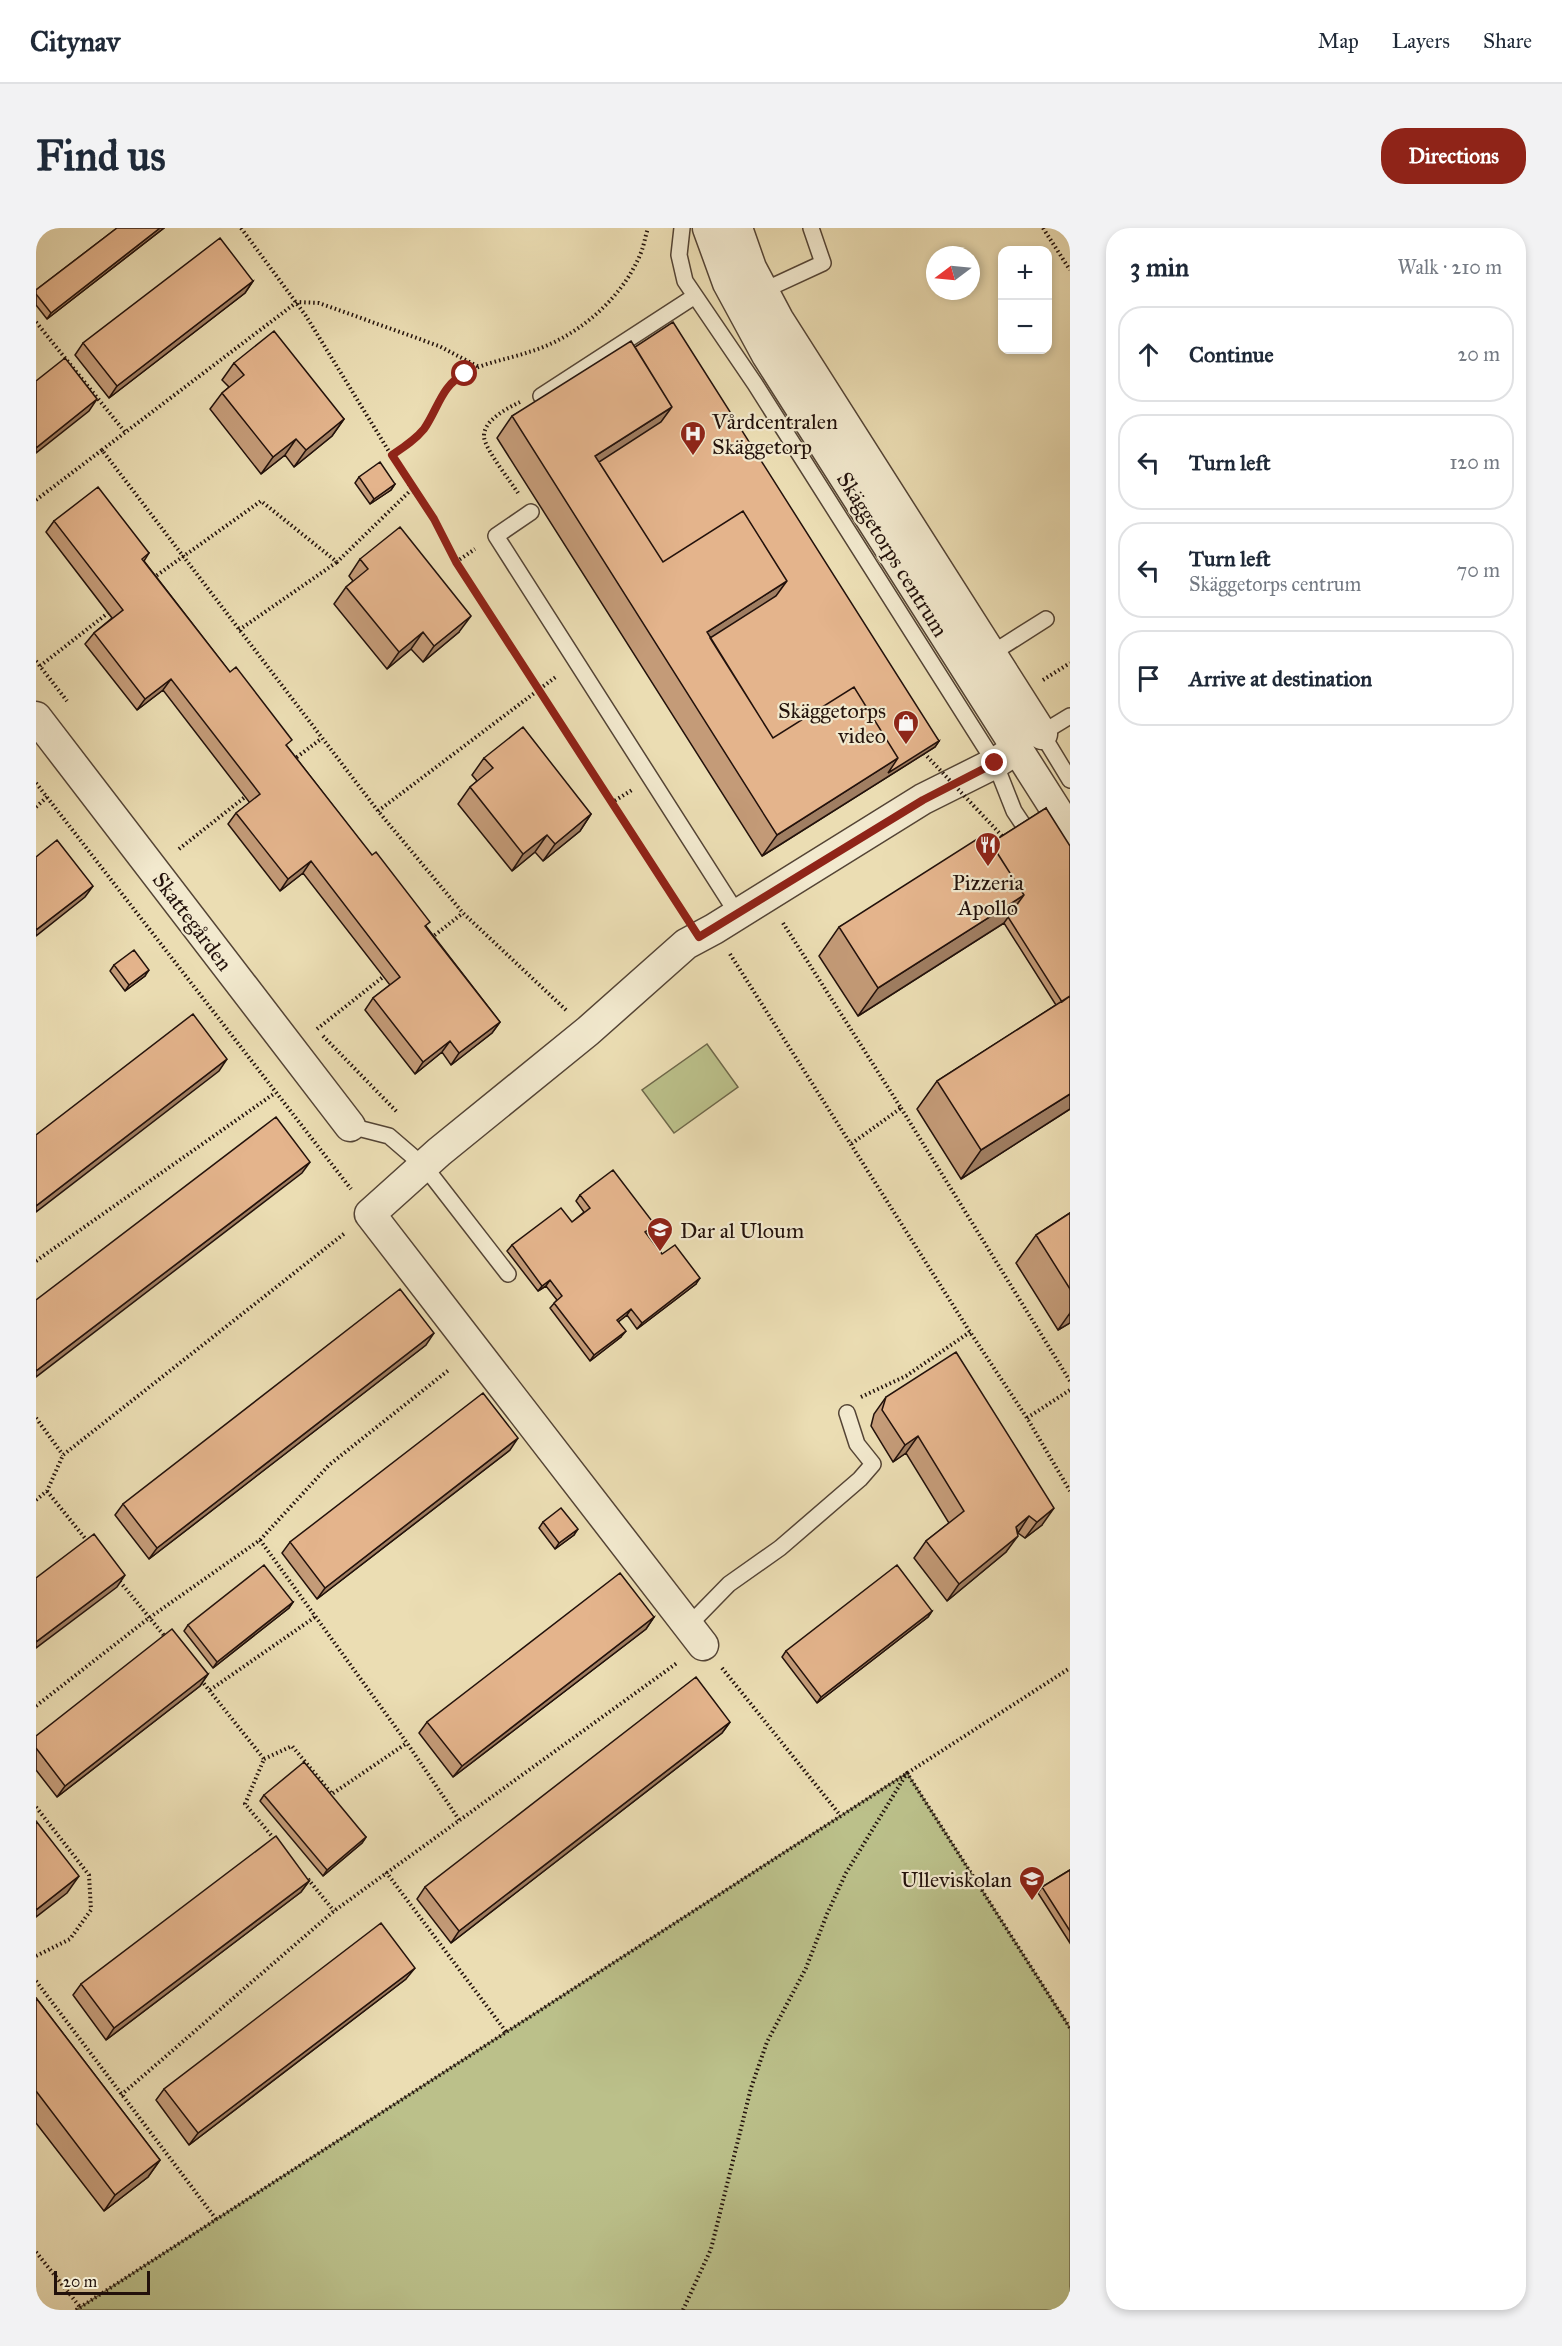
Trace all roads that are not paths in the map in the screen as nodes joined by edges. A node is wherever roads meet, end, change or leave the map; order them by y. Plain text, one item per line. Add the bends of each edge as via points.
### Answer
1 (682, 228) edge
2 (708, 228) edge
3 (737, 228) edge
4 (811, 228) edge
5 (695, 296) junction
6 (750, 297) junction
7 (541, 396) edge
8 (531, 513) road end
9 (1046, 620) dead end
10 (990, 654) junction
11 (966, 670) junction
12 (1070, 716) edge
13 (36, 717) edge
14 (1018, 749) junction
15 (1070, 780) edge
16 (1070, 832) edge
17 (1039, 849) edge
18 (717, 927) junction
19 (350, 1126) joint
20 (425, 1167) junction
21 (508, 1274) dead end
22 (846, 1413) road end
23 (695, 1636) joint

1 - 5 lane via 681,269
2 - 6 street, Skäggetorps centrum
3 - 6 street, Skäggetorps centrum via 751,268
4 - 6 lane via 822,263
5 - 7 lane
5 - 14 lane
6 - 10 street, Skäggetorps centrum via 778,319
6 - 11 street, Skäggetorps centrum via 767,355
8 - 18 lane via 495,536
9 - 10 lane
10 - 11 lane
10 - 14 street, Skäggetorps centrum
11 - 14 street, Skäggetorps centrum
12 - 14 lane
13 - 19 street, Skattegården
14 - 15 lane
14 - 16 street, Skäggetorps centrum
14 - 17 lane via 1014,811
14 - 18 street via 923,800
18 - 20 street via 686,944
19 - 20 lane via 389,1136
20 - 21 lane
20 - 23 street via 370,1214
22 - 23 lane via 856,1444 873,1464 780,1548 729,1584

